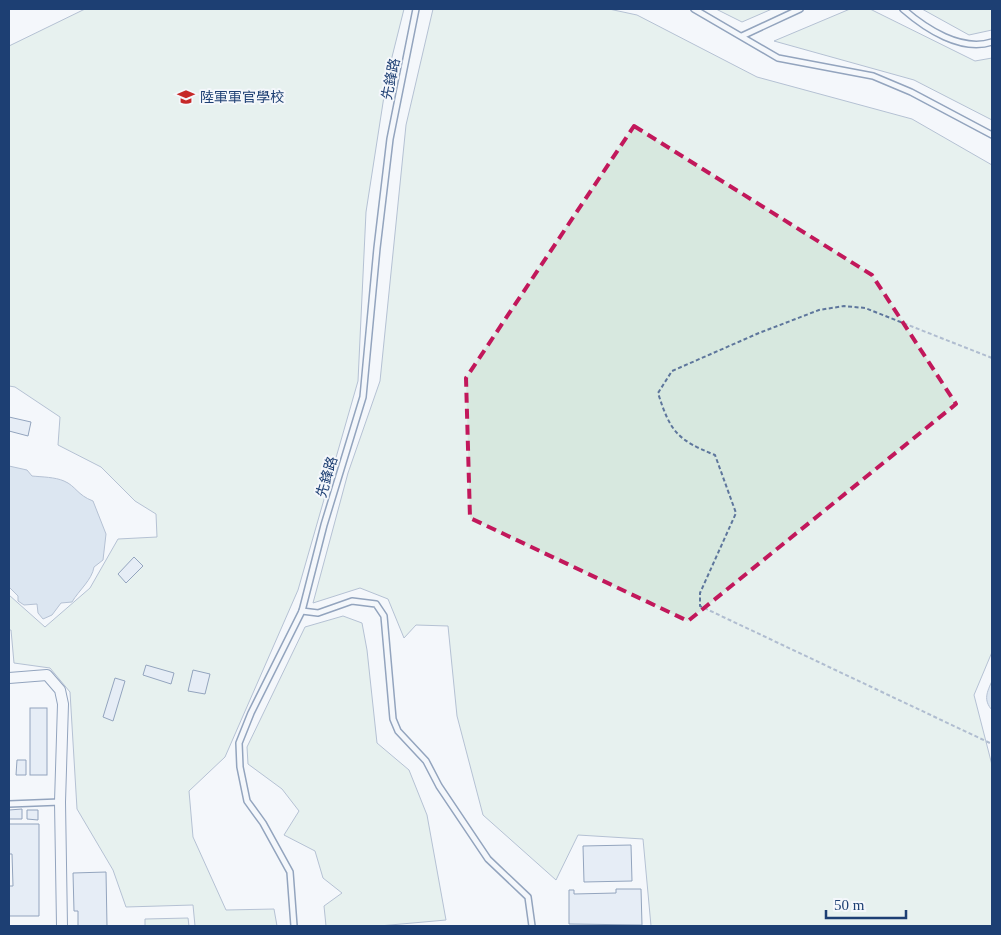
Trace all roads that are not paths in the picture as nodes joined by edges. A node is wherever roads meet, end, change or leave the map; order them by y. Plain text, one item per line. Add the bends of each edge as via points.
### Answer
1 (416, 9) edge
2 (694, 9) edge
3 (800, 9) edge
4 (903, 9) edge
5 (742, 36) junction
6 (992, 42) edge
7 (992, 135) edge
8 (302, 611) junction
9 (9, 678) edge
10 (60, 802) junction
11 (9, 804) edge
12 (62, 926) edge
13 (294, 926) edge
14 (532, 926) edge

1 - 8 lane, 先鋒路 via 390,138 363,397
2 - 5 lane
3 - 5 lane
4 - 6 lane via 961,44
5 - 7 lane via 778,58 873,76 911,92
8 - 13 lane, 先鋒路 via 239,742 247,801 290,872
8 - 14 lane via 318,614 352,601 376,604 384,616 393,719 398,731 426,761 488,859 528,897
9 - 10 street via 47,675 60,690
10 - 11 lane
10 - 12 street

